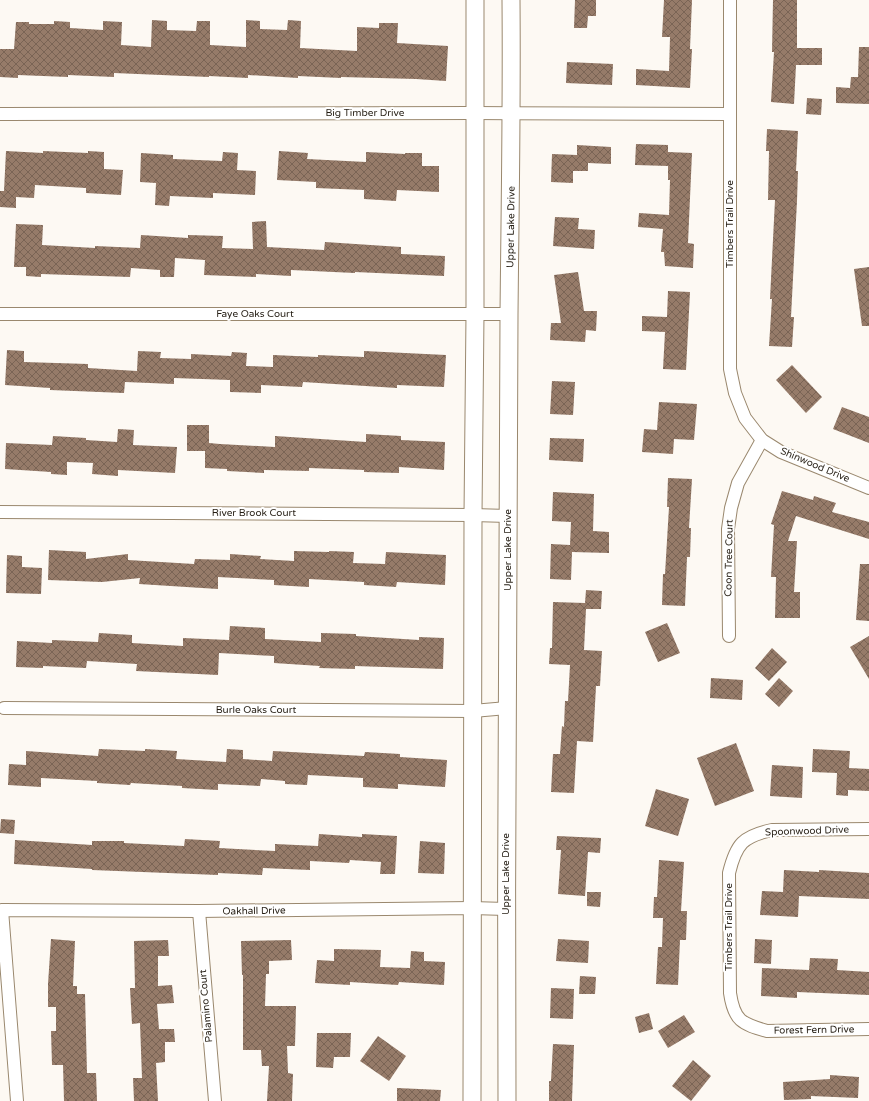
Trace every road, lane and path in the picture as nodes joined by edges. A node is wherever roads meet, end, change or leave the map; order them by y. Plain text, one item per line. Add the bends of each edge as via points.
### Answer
1 (475, 0) edge
2 (511, 0) edge
3 (730, 0) edge
4 (475, 113) junction
5 (0, 114) edge
6 (512, 114) junction
7 (730, 114) junction
8 (0, 314) edge
9 (475, 314) junction
10 (509, 314) junction
11 (762, 440) junction
12 (869, 488) edge
13 (0, 512) edge
14 (472, 515) junction
15 (508, 516) junction
16 (729, 636) dead end
17 (4, 708) dead end
18 (507, 708) junction
19 (473, 711) junction
20 (869, 829) edge
21 (747, 838) joint
22 (472, 908) junction
23 (506, 909) junction
24 (199, 911) junction
25 (738, 1019) joint
26 (869, 1029) edge
27 (17, 1101) edge
28 (215, 1101) edge
29 (472, 1101) edge
30 (507, 1101) edge

1 - 4 street
2 - 6 street, Upper Lake Drive
3 - 7 street, Timbers Trail Drive
4 - 5 street, Big Timber Drive
4 - 6 street, Big Timber Drive
4 - 9 street
6 - 7 street, Big Timber Drive
6 - 10 street, Upper Lake Drive
7 - 11 street, Timbers Trail Drive via 730,369 735,393 746,418
8 - 9 street, Faye Oaks Court
9 - 10 street, Faye Oaks Court
9 - 14 street
10 - 15 street, Upper Lake Drive
11 - 12 street, Shinwood Drive via 782,452
11 - 16 street, Coon Tree Court via 738,483 731,508 728,529
13 - 14 street, River Brook Court
14 - 15 street, River Brook Court
14 - 19 street
15 - 18 street, Upper Lake Drive
17 - 19 street, Burle Oaks Court
18 - 19 street, Burle Oaks Court
18 - 23 street, Upper Lake Drive
19 - 22 street
20 - 21 street, Spoonwood Drive via 772,830
21 - 25 street, Timbers Trail Drive via 736,849 729,873 730,993
22 - 23 street, Oakhall Drive
22 - 24 street, Oakhall Drive
22 - 29 street
23 - 30 street, Upper Lake Drive
24 - 27 street, Oakhall Drive via 2,910
24 - 28 street, Palamino Court
25 - 26 street, Forest Fern Drive via 752,1027 767,1031

